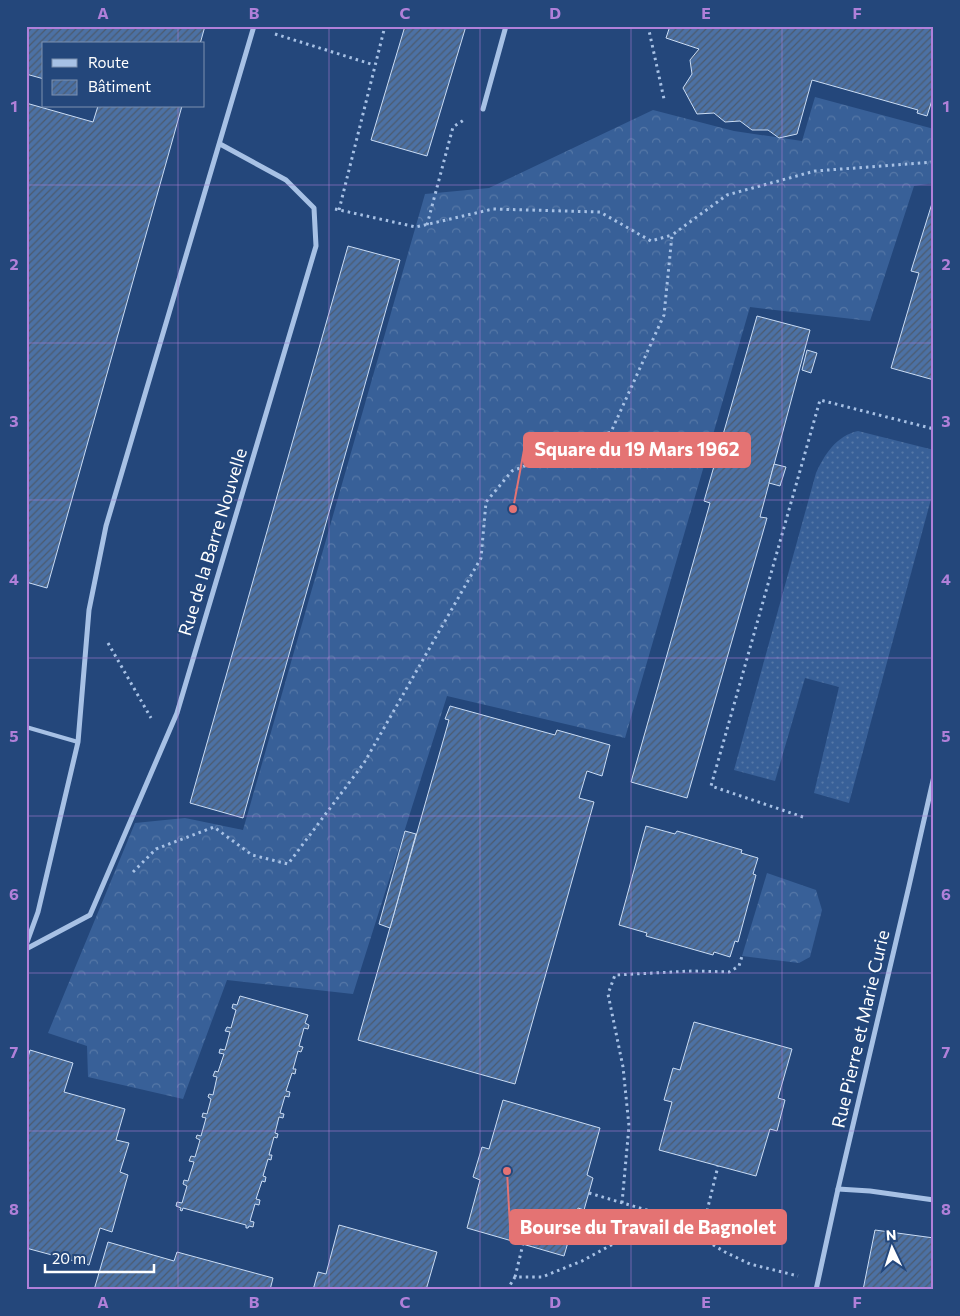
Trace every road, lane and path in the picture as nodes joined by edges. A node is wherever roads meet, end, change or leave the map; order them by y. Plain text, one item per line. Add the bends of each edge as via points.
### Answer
1 (385, 26) edge
2 (506, 26) edge
3 (648, 26) edge
4 (254, 27) edge
5 (374, 66) junction
6 (664, 98) dead end
7 (483, 109) joint
8 (220, 144) junction
9 (934, 162) edge
10 (314, 208) junction
11 (339, 210) junction
12 (427, 225) junction
13 (672, 235) junction
14 (934, 429) edge
15 (110, 647) dead end
16 (143, 705) dead end
17 (26, 727) edge
18 (78, 742) junction
19 (934, 776) edge
20 (803, 817) dead end
21 (130, 876) dead end
22 (26, 945) edge
23 (26, 949) edge
24 (742, 956) dead end
25 (718, 1166) dead end
26 (838, 1189) junction
27 (588, 1193) dead end
28 (934, 1200) edge
29 (622, 1203) junction
30 (651, 1212) junction
31 (696, 1234) junction
32 (523, 1244) dead end
33 (515, 1277) junction
34 (818, 1281) junction
35 (507, 1290) edge
36 (816, 1290) edge

1 - 5 path
2 - 7 street
3 - 6 path
4 - 5 path
4 - 8 street
5 - 11 path
7 - 12 path via 453,127
8 - 10 street via 286,180
8 - 18 street via 106,526 89,610
9 - 13 path via 815,170 726,196
10 - 11 path
10 - 23 street, Rue de la Barre Nouvelle via 316,246 177,713 90,915
11 - 12 path via 416,227
12 - 13 path via 493,209 600,212 651,241
13 - 21 path via 664,315 611,432 512,471 486,502 480,558 364,763 288,864 252,855 214,827 156,849
14 - 20 path via 820,400 711,786
15 - 16 path
17 - 18 lane
18 - 22 street via 38,912
19 - 26 street, Rue Pierre et Marie Curie
24 - 29 path via 739,966 729,972 615,975 608,994 623,1067 629,1126
25 - 31 path via 708,1211
26 - 28 street
26 - 34 street, Rue Pierre et Marie Curie
27 - 29 path
29 - 30 path
30 - 31 path
30 - 33 path via 613,1244 582,1261 542,1277
31 - 34 path via 750,1264
32 - 33 path
33 - 35 path
34 - 36 street, Rue Pierre et Marie Curie

